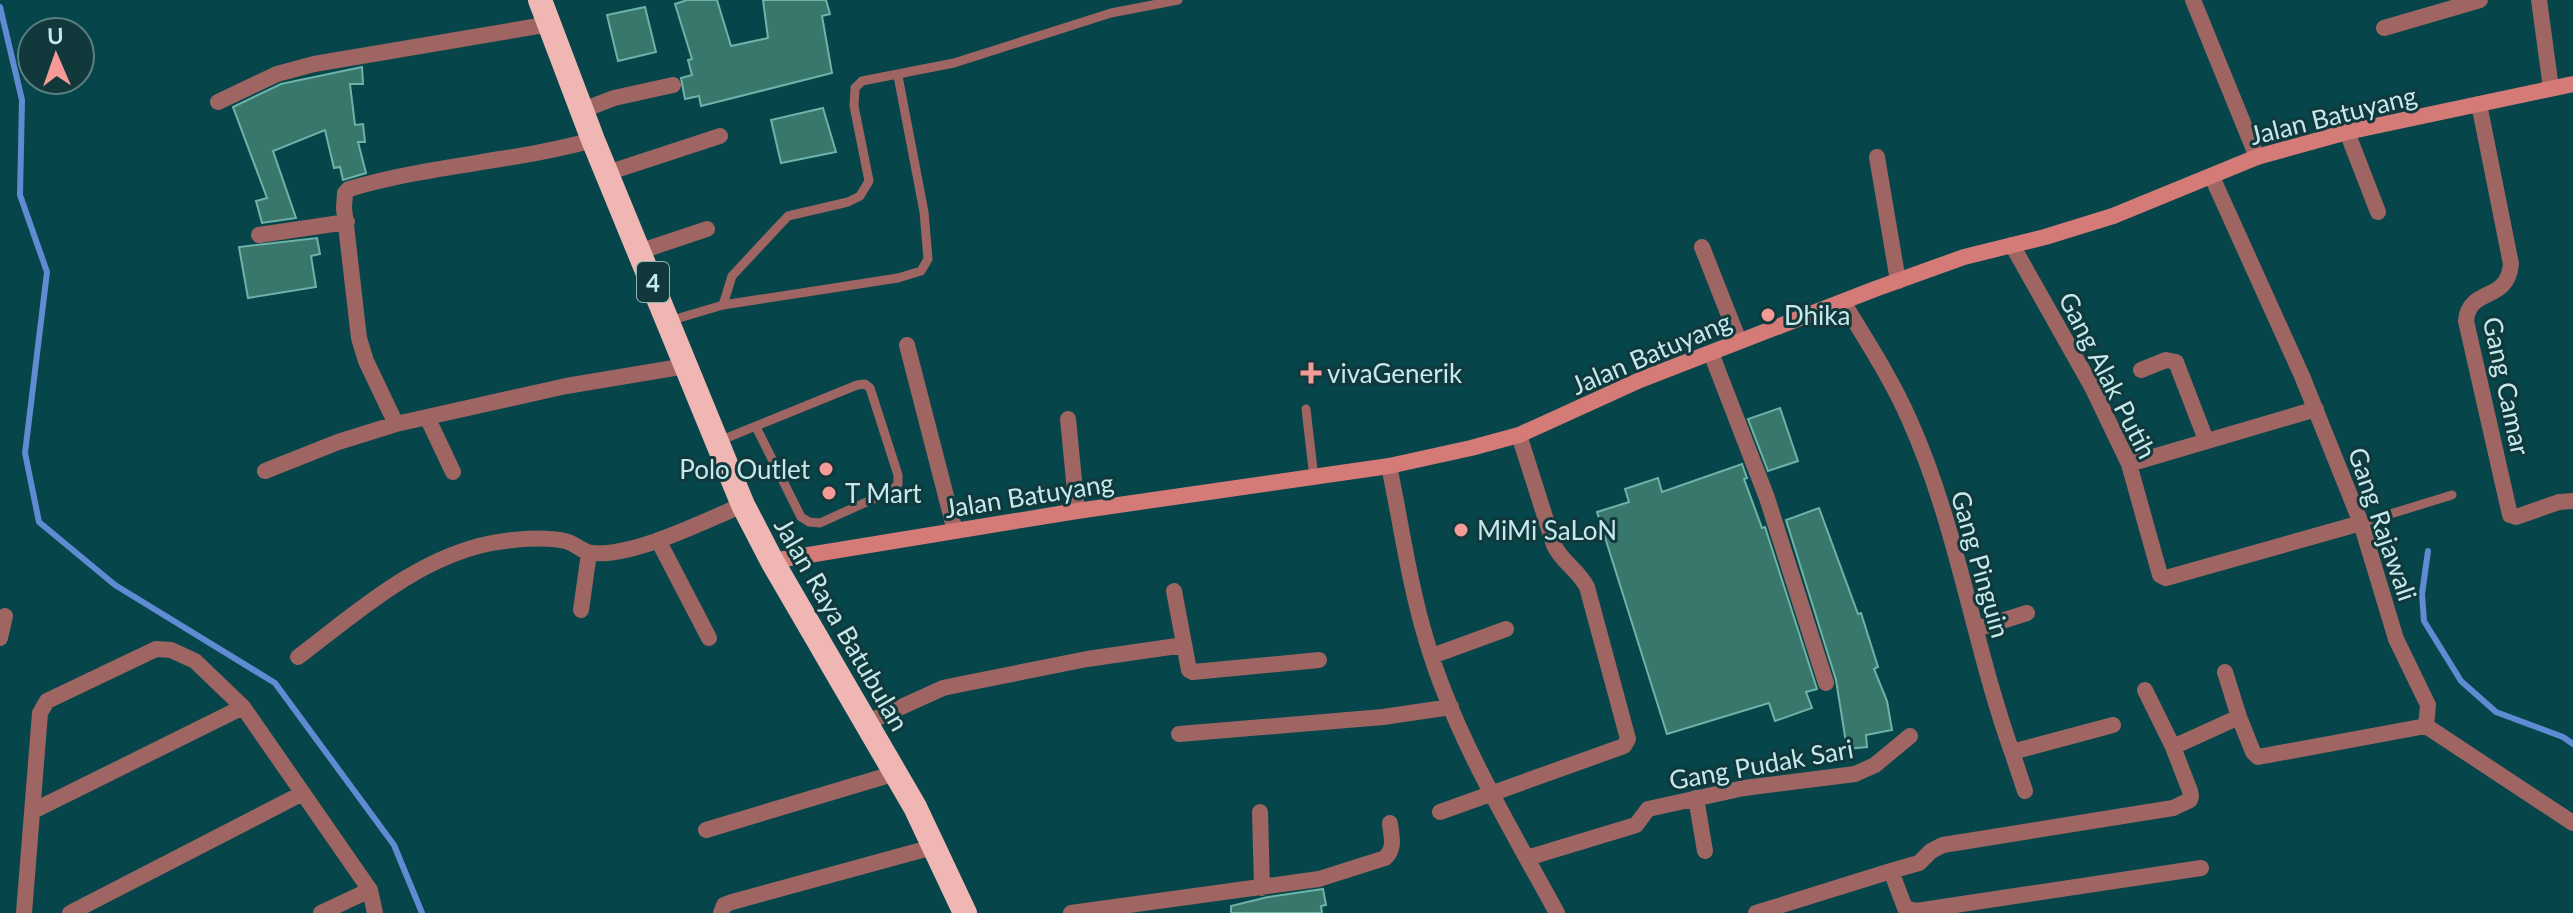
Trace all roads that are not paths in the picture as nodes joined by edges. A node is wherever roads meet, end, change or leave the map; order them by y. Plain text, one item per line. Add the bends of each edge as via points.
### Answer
1 (540, 0) edge
2 (1178, 0) edge
3 (2193, 0) edge
4 (2480, 0) edge
5 (2539, 0) edge
6 (550, 24) junction
7 (2384, 28) dead end
8 (898, 76) junction
9 (2573, 84) edge
10 (673, 85) dead end
11 (2551, 88) junction
12 (218, 102) dead end
13 (2479, 104) junction
14 (583, 110) junction
15 (2347, 132) junction
16 (720, 136) dead end
17 (593, 140) junction
18 (1877, 157) dead end
19 (2257, 157) junction
20 (607, 173) junction
21 (2212, 177) junction
22 (2378, 212) dead end
23 (347, 222) junction
24 (707, 229) dead end
25 (259, 235) dead end
26 (2012, 245) junction
27 (1702, 247) dead end
28 (641, 251) junction
29 (1898, 281) junction
30 (1843, 302) junction
31 (723, 305) junction
32 (669, 321) junction
33 (1739, 341) junction
34 (907, 345) dead end
35 (1711, 353) junction
36 (686, 366) junction
37 (2141, 370) dead end
38 (1306, 409) dead end
39 (2316, 409) junction
40 (427, 417) junction
41 (1068, 419) dead end
42 (396, 424) junction
43 (756, 427) junction
44 (1519, 435) junction
45 (2206, 440) junction
46 (717, 442) junction
47 (2129, 464) junction
48 (1389, 466) junction
49 (265, 471) dead end
50 (453, 472) dead end
51 (1314, 478) junction
52 (2452, 495) dead end
53 (2573, 501) edge
54 (743, 505) junction
55 (1077, 511) junction
56 (2361, 523) junction
57 (955, 531) junction
58 (658, 540) junction
59 (589, 553) junction
60 (772, 561) junction
61 (1174, 591) dead end
62 (581, 610) dead end
63 (2027, 613) dead end
64 (5, 616) dead end
65 (1506, 629) dead end
66 (1976, 629) junction
67 (0, 638) edge
68 (709, 638) dead end
69 (1184, 645) junction
70 (1432, 656) junction
71 (298, 657) dead end
72 (1319, 660) dead end
73 (2225, 672) dead end
74 (1826, 683) dead end
75 (2145, 690) dead end
76 (243, 707) junction
77 (1451, 707) junction
78 (2239, 717) junction
79 (866, 723) junction
80 (2113, 725) dead end
81 (2426, 726) junction
82 (1179, 734) dead end
83 (1910, 736) dead end
84 (2173, 747) junction
85 (2012, 752) junction
86 (896, 773) junction
87 (2025, 791) dead end
88 (1492, 792) junction
89 (303, 793) junction
90 (1696, 798) junction
91 (33, 811) junction
92 (1260, 812) dead end
93 (1440, 812) dead end
94 (1390, 823) dead end
95 (2573, 823) edge
96 (706, 830) dead end
97 (933, 847) junction
98 (1705, 851) dead end
99 (1527, 858) junction
100 (2201, 868) dead end
101 (1891, 871) junction
102 (1262, 888) junction
103 (370, 890) junction
104 (24, 913) edge
105 (70, 913) edge
106 (321, 913) edge
107 (375, 913) edge
108 (721, 913) edge
109 (965, 913) edge
110 (1071, 913) edge
111 (1557, 913) edge
112 (1756, 913) edge

1 - 6 highway, Jalan Raya Batubulan / 4
2 - 8 lane via 1111,13
3 - 19 street
4 - 7 street
5 - 11 street
6 - 12 street via 314,64 277,74
6 - 14 highway, Jalan Raya Batubulan / 4
8 - 31 lane via 862,81 855,88 869,181 860,196 788,216 732,276
8 - 31 lane via 924,212 928,259 921,271
9 - 11 street, Jalan Batuyang
10 - 14 street
11 - 13 street, Jalan Batuyang
13 - 15 street, Jalan Batuyang
13 - 53 street, Gang Camar via 2511,264 2503,286 2472,303 2466,321 2510,515
14 - 17 highway, Jalan Raya Batubulan / 4
15 - 19 street, Jalan Batuyang
15 - 22 street
16 - 20 street
17 - 20 highway, Jalan Raya Batubulan / 4
17 - 23 street via 349,189 344,196
18 - 29 street
19 - 21 street, Jalan Batuyang
20 - 28 highway, Jalan Raya Batubulan / 4
21 - 26 street, Jalan Batuyang via 2090,224
21 - 39 street, Gang Rajawali
23 - 25 street
23 - 42 street via 359,338
24 - 28 street
26 - 29 street, Jalan Batuyang
26 - 47 street, Gang Alak Putih
27 - 33 street
28 - 32 highway, Jalan Raya Batubulan / 4
29 - 30 street, Jalan Batuyang
30 - 33 street, Jalan Batuyang
30 - 66 street, Gang Pinguin via 1909,418
31 - 32 lane
32 - 36 highway, Jalan Raya Batubulan / 4
33 - 35 street, Jalan Batuyang
34 - 57 street
35 - 44 street, Jalan Batuyang
35 - 74 street via 1767,498
36 - 40 street
36 - 46 highway, Jalan Raya Batubulan / 4
37 - 45 street via 2166,360 2176,362
38 - 51 lane
39 - 45 street
39 - 56 street, Gang Rajawali
40 - 42 street
40 - 50 street
41 - 55 street
42 - 49 street
43 - 43 lane via 865,384 898,484 820,523 809,522 801,517
43 - 46 lane
44 - 48 street, Jalan Batuyang
44 - 88 street via 1557,552 1587,587 1628,739 1624,746
45 - 47 street
46 - 54 highway, Jalan Raya Batubulan / 4
47 - 56 street, Gang Alak Putih via 2163,577
48 - 51 street, Jalan Batuyang
48 - 70 street
51 - 55 street, Jalan Batuyang
52 - 56 lane
54 - 58 street
54 - 60 highway, Jalan Raya Batubulan / 4
55 - 57 street, Jalan Batuyang
56 - 81 street, Gang Rajawali via 2396,639 2428,705
57 - 60 street, Jalan Batuyang
58 - 59 street via 614,553
58 - 68 street
59 - 62 street
59 - 71 street via 550,539 463,550 375,598
60 - 79 highway, Jalan Raya Batubulan / 4
61 - 69 street
63 - 66 street
64 - 67 street
65 - 70 street
66 - 85 street, Gang Pinguin
69 - 72 street via 1187,667 1193,672
69 - 79 street via 943,688
70 - 77 street
73 - 78 street
75 - 84 street
76 - 89 street
76 - 91 street
76 - 91 street via 195,661 156,649 47,701 40,713
77 - 82 street
77 - 88 street
78 - 81 street via 2258,757
78 - 84 street
79 - 86 highway, Jalan Raya Batubulan / 4
80 - 85 street
81 - 95 street
83 - 90 street, Gang Pudak Sari via 1855,774
84 - 101 street via 2191,796 2182,805 1943,845 1919,863
85 - 87 street, Gang Pinguin
86 - 96 street
86 - 97 highway, Jalan Raya Batubulan / 4
88 - 93 street
88 - 99 street
89 - 103 street
89 - 105 street
90 - 98 street
90 - 99 street, Gang Pudak Sari via 1648,809 1636,825
91 - 104 street
92 - 102 street
94 - 102 street via 1393,846 1385,858 1319,879
97 - 108 street via 732,902
97 - 109 highway, Jalan Raya Batubulan / 4
99 - 111 street
100 - 101 street via 1916,911 1905,908
101 - 112 street
102 - 110 street
103 - 106 street
103 - 107 street

